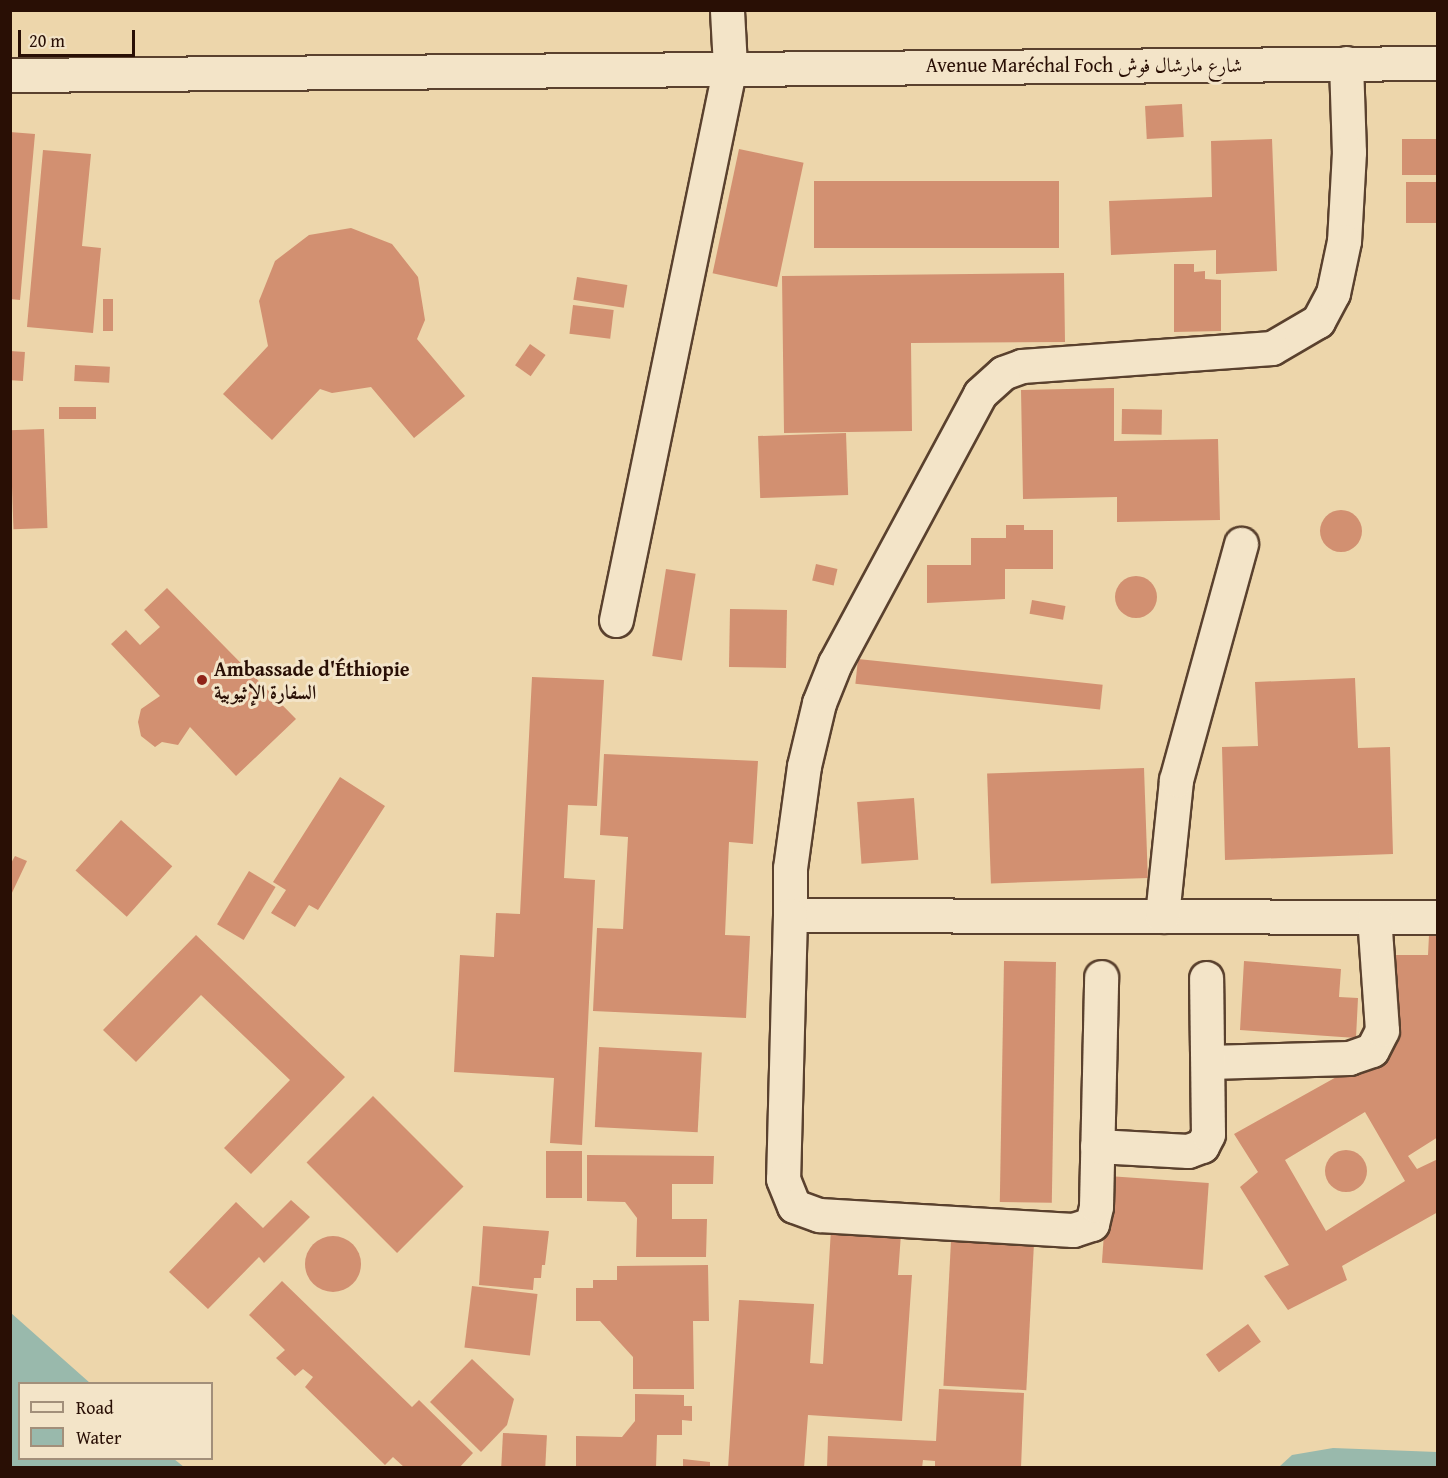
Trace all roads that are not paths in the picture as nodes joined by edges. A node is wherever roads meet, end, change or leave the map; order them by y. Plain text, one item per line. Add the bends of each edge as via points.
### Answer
1 (727, 10) edge
2 (1346, 63) junction
3 (1437, 63) edge
4 (730, 66) junction
5 (10, 75) edge
6 (1241, 544) dead end
7 (616, 620) dead end
8 (790, 915) junction
9 (1162, 916) junction
10 (1374, 917) junction
11 (1437, 917) edge
12 (1101, 976) dead end
13 (1206, 978) dead end
14 (1209, 1062) junction
15 (1097, 1146) junction

1 - 4 street
2 - 3 street, Avenue Maréchal Foch شارع مارشال فوش
2 - 4 street, Avenue Maréchal Foch شارع مارشال فوش
2 - 8 street via 1349,152 1344,241 1333,294 1318,321 1272,348 1022,366 1003,373 980,394 835,663 819,703 804,766 790,868
4 - 5 street, Avenue Maréchal Foch شارع مارشال فوش
4 - 7 street
6 - 9 street via 1176,780
8 - 9 street
8 - 15 street via 783,1179 794,1206 819,1215 1072,1230 1092,1224
9 - 10 street
10 - 11 street
10 - 14 street via 1382,1030 1372,1050 1349,1058
12 - 15 street
13 - 14 street
14 - 15 street via 1209,1134 1202,1146 1188,1150

